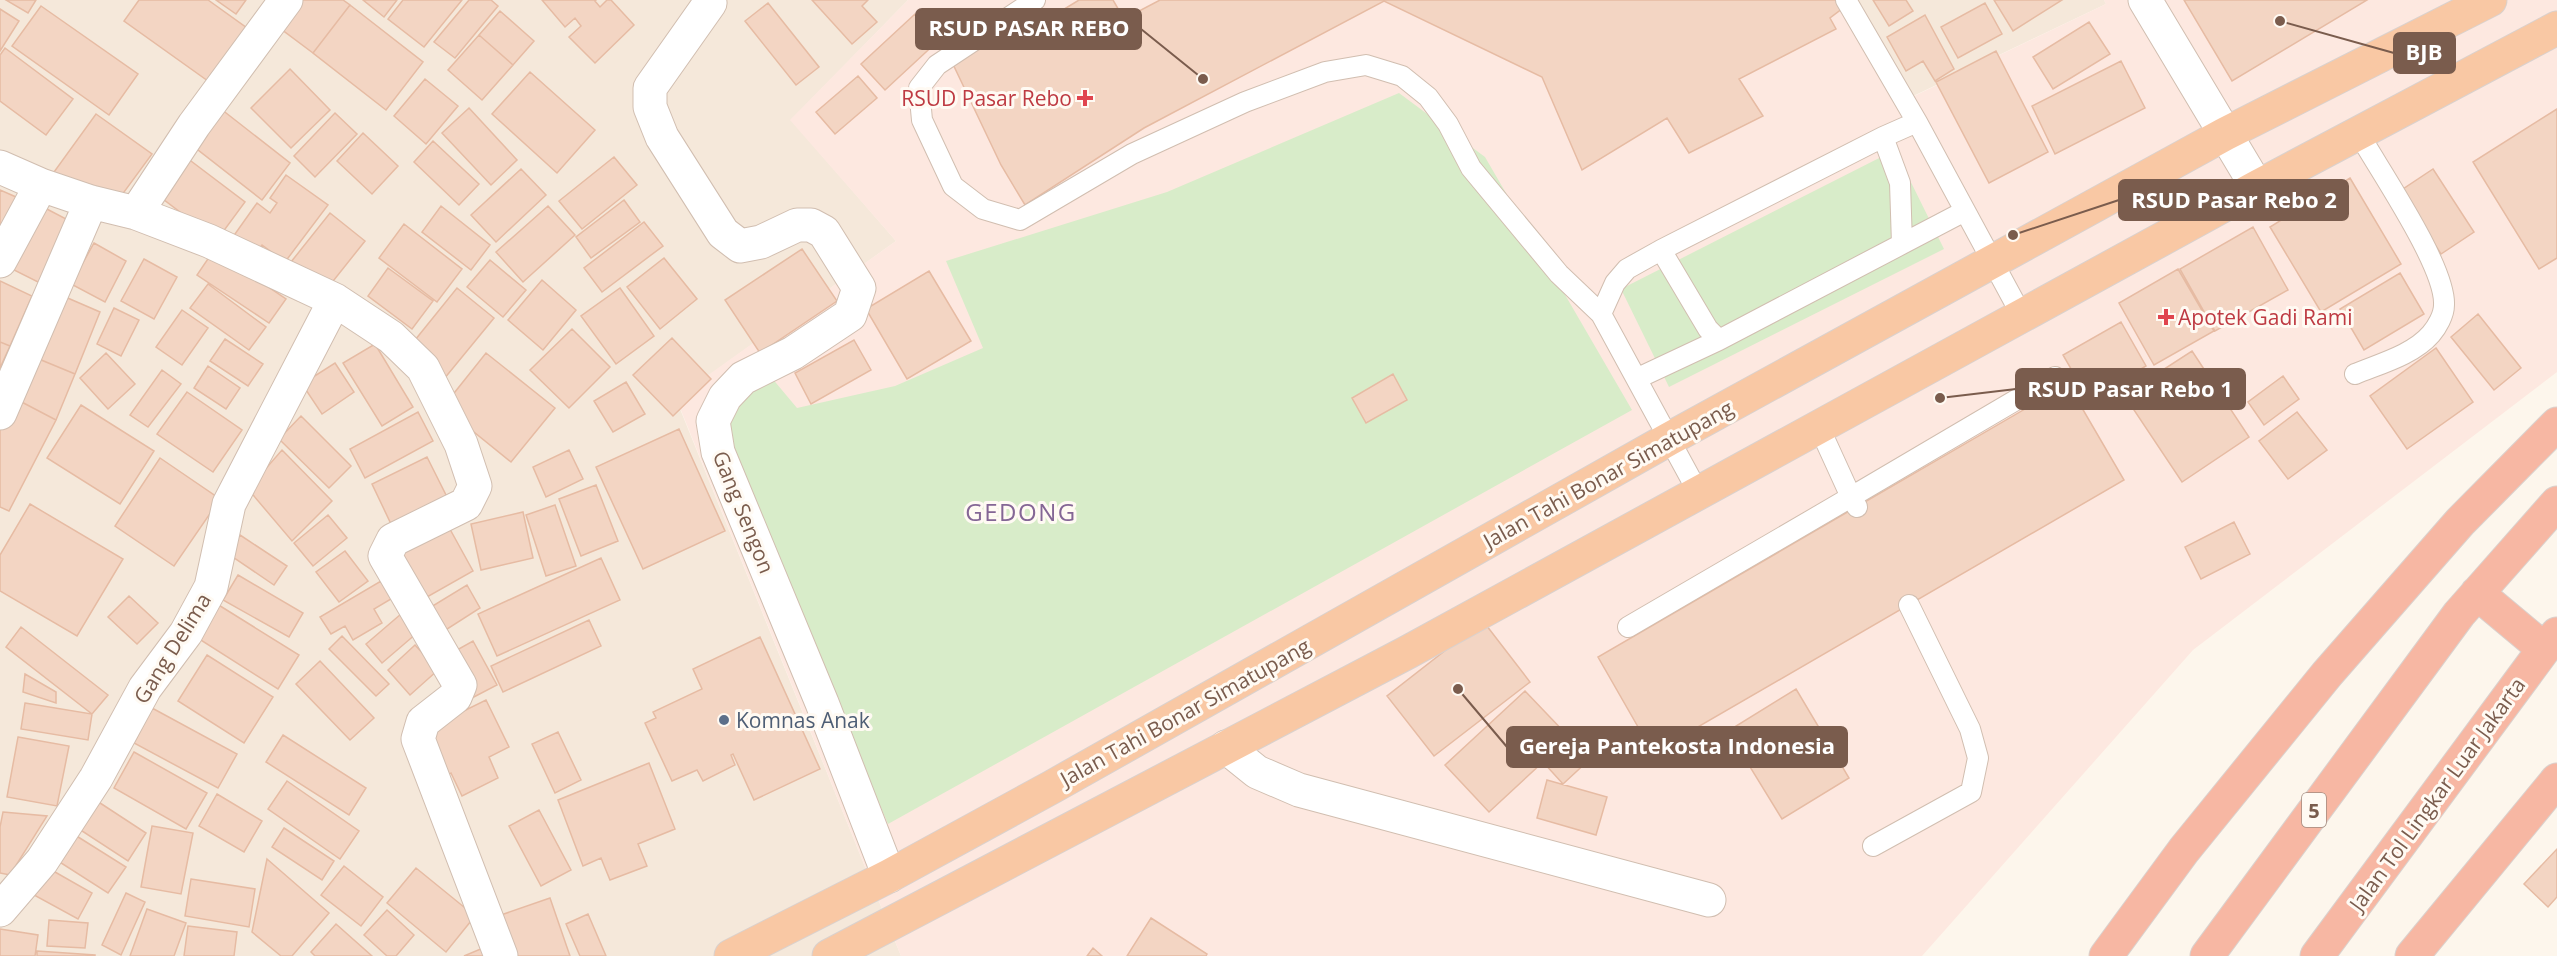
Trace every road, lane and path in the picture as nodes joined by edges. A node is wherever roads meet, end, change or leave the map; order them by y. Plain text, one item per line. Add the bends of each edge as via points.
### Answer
1 (286, 0) edge
2 (709, 0) edge
3 (1035, 0) edge
4 (1846, 0) edge
5 (2145, 0) edge
6 (2490, 0) edge
7 (2557, 28) edge
8 (1917, 122) junction
9 (2225, 134) junction
10 (2359, 134) junction
11 (1883, 136) junction
12 (0, 167) edge
13 (41, 185) junction
14 (2258, 187) junction
15 (92, 202) junction
16 (1965, 211) junction
17 (136, 213) junction
18 (1902, 244) junction
19 (1661, 250) junction
20 (0, 261) edge
21 (1993, 261) junction
22 (335, 300) junction
23 (1602, 314) junction
24 (2022, 316) junction
25 (1719, 340) junction
26 (2355, 374) dead end
27 (2055, 377) dead end
28 (1638, 378) junction
29 (0, 413) edge
30 (2557, 424) edge
31 (1819, 427) junction
32 (1670, 439) junction
33 (1698, 492) junction
34 (1854, 502) junction
35 (2557, 503) edge
36 (2477, 593) junction
37 (1909, 605) dead end
38 (1628, 627) dead end
39 (2550, 641) edge
40 (1226, 747) junction
41 (2557, 780) edge
42 (1873, 846) dead end
43 (889, 876) junction
44 (1708, 900) dead end
45 (0, 910) edge
46 (501, 956) edge
47 (730, 956) edge
48 (829, 956) edge
49 (2106, 956) edge
50 (2207, 956) edge
51 (2318, 956) edge
52 (2412, 956) edge

1 - 17 street via 194,125
2 - 43 street, Gang Sengon via 650,88 650,107 662,137 723,233 740,246 761,243 797,225 811,225 824,232 859,288 849,315 793,353 743,378 725,397 713,421 718,452
3 - 23 lane via 937,65 919,88 922,120 953,186 982,209 1020,220 1132,154 1245,102 1325,72 1366,65 1402,76 1428,98 1448,124 1470,168 1559,274
4 - 8 lane
5 - 9 street
6 - 9 highway, Jalan Tahi Bonar Simatupang
7 - 10 highway
8 - 11 lane
8 - 16 lane
9 - 14 street
9 - 21 highway, Jalan Tahi Bonar Simatupang
10 - 14 highway
10 - 26 lane via 2433,261 2444,307 2438,324 2418,347
11 - 18 lane via 1900,183
11 - 19 lane
12 - 13 street
13 - 15 street
13 - 20 street
14 - 24 highway
15 - 17 street
15 - 29 street
16 - 18 lane
16 - 21 lane
17 - 22 street via 209,241
18 - 25 lane
19 - 23 lane via 1627,269 1615,283
19 - 25 lane via 1708,329
21 - 24 lane
21 - 32 highway, Jalan Tahi Bonar Simatupang
22 - 45 street, Gang Delima via 229,504 211,587 186,633 145,688 96,777 42,861
22 - 46 street via 391,337 423,368 461,444 475,486 466,504 393,540 385,556 460,685 455,697 423,722 418,739
23 - 28 lane
24 - 31 highway
25 - 28 lane
27 - 34 lane
28 - 32 lane
30 - 49 highway via 2460,522 2327,674 2184,850
31 - 33 highway
31 - 34 lane
32 - 33 lane
32 - 43 highway, Jalan Tahi Bonar Simatupang
33 - 40 highway
34 - 38 lane
35 - 36 highway, 5
36 - 39 highway
36 - 50 highway, 5
37 - 42 lane via 1970,729 1978,758 1971,792
39 - 51 highway, Jalan Tol Lingkar Luar Jakarta
40 - 44 street via 1257,772 1299,790
40 - 48 highway
41 - 52 highway
43 - 47 highway, Jalan Tahi Bonar Simatupang

